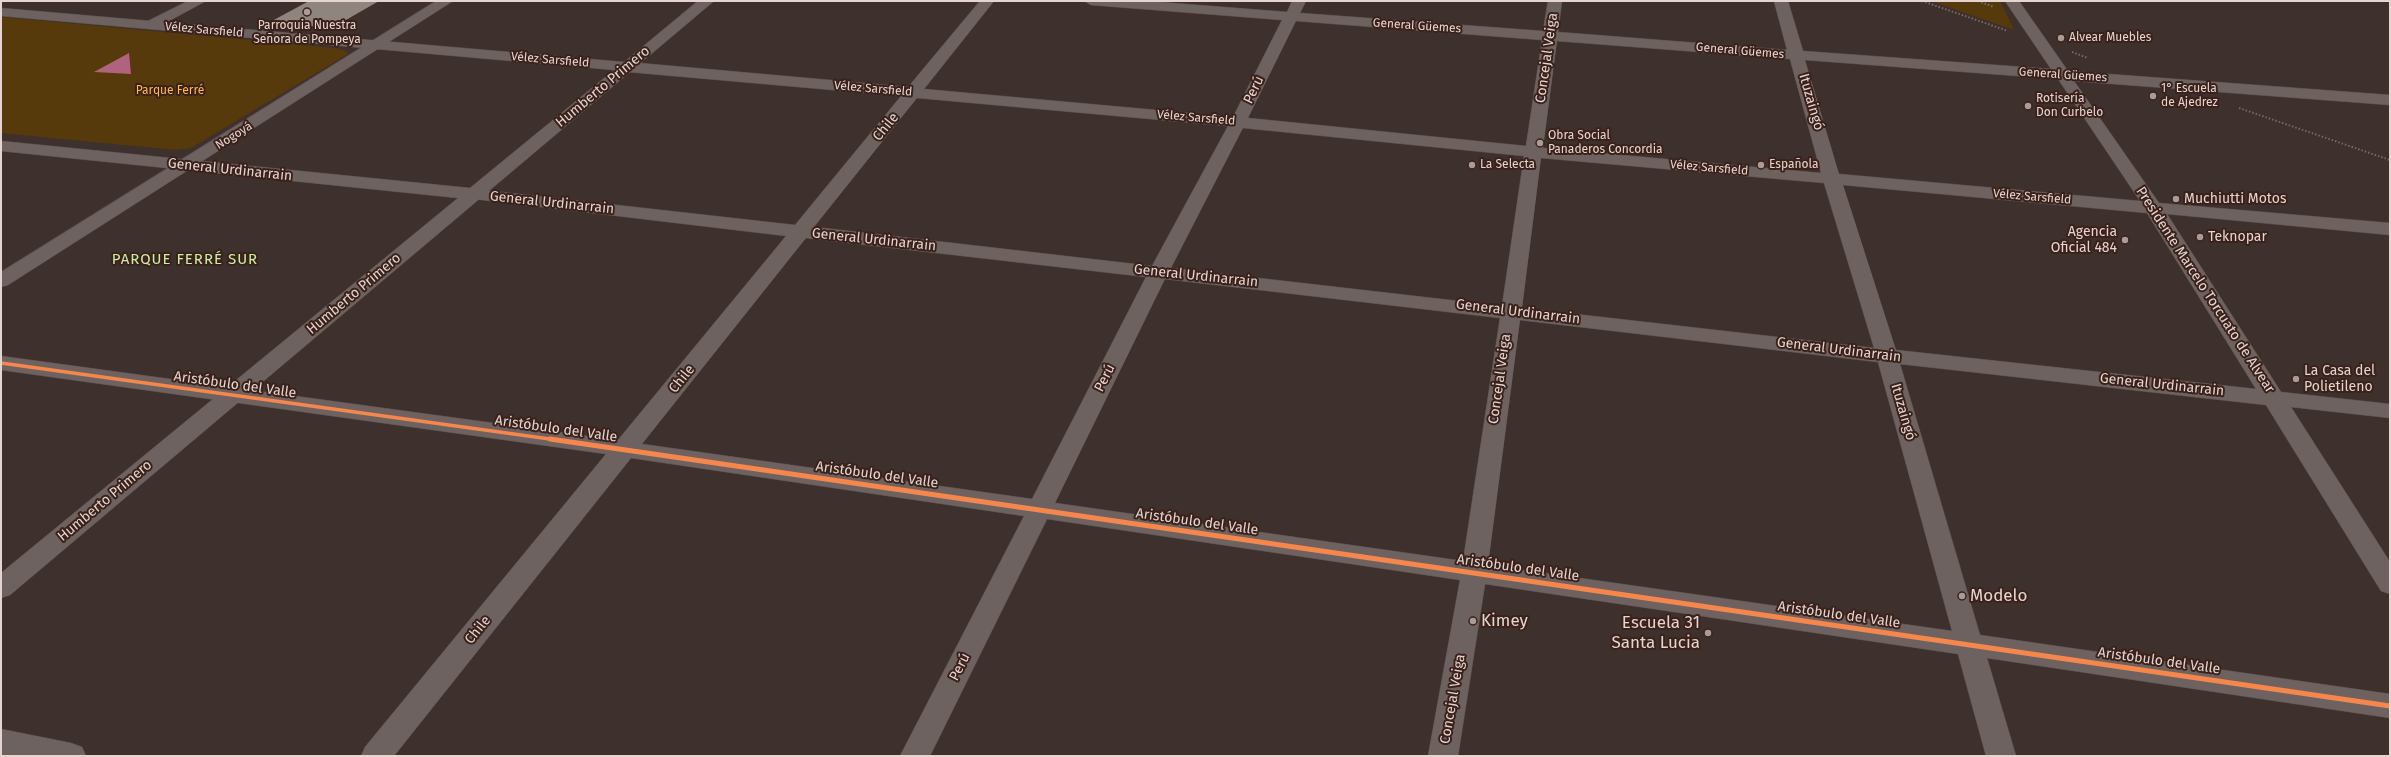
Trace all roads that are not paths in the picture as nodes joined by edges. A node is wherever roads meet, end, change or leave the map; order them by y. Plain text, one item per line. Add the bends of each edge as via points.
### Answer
1 (199, 1) edge
2 (446, 1) edge
3 (707, 1) edge
4 (987, 1) edge
5 (1090, 1) edge
6 (1299, 1) edge
7 (1555, 1) edge
8 (1781, 1) edge
9 (2012, 1) edge
10 (1, 12) edge
11 (1291, 16) junction
12 (151, 25) junction
13 (1550, 36) junction
14 (378, 45) junction
15 (1798, 56) junction
16 (628, 67) junction
17 (2061, 75) junction
18 (913, 93) junction
19 (2390, 100) edge
20 (1238, 122) junction
21 (1, 146) edge
22 (1533, 152) junction
23 (187, 166) junction
24 (1832, 180) junction
25 (474, 194) junction
26 (2153, 207) junction
27 (2390, 229) edge
28 (801, 231) junction
29 (1159, 272) junction
30 (1, 281) edge
31 (1510, 311) junction
32 (1887, 356) junction
33 (1, 363) edge
34 (232, 396) junction
35 (2274, 398) junction
36 (2390, 411) edge
37 (625, 449) junction
38 (1039, 509) junction
39 (1474, 573) junction
40 (2390, 584) edge
41 (1, 588) edge
42 (1971, 645) junction
43 (2390, 706) edge
44 (1, 742) edge
45 (71, 756) edge
46 (376, 756) edge
47 (915, 756) edge
48 (1443, 756) edge
49 (2001, 756) edge

1 - 12 street
2 - 14 street, Nogoyá
3 - 16 street, Humberto Primero
4 - 18 street, Chile
5 - 11 street, General Güemes
6 - 11 street, Perú
7 - 13 street, Concejal Veiga
8 - 15 street, Ituzaingó
9 - 17 street, Presidente Marcelo Torcuato de Alvear
10 - 12 street, Vélez Sarsfield
11 - 13 street, General Güemes
11 - 20 street, Perú
12 - 14 street, Vélez Sarsfield
13 - 15 street, General Güemes
13 - 22 street, Concejal Veiga
14 - 16 street, Vélez Sarsfield
14 - 23 street, Nogoyá
15 - 17 street, General Güemes
15 - 24 street, Ituzaingó
16 - 18 street, Vélez Sarsfield
16 - 25 street, Humberto Primero
17 - 19 street, General Güemes
17 - 26 street, Presidente Marcelo Torcuato de Alvear
18 - 20 street, Vélez Sarsfield
18 - 28 street, Chile
20 - 22 street, Vélez Sarsfield
20 - 29 street, Perú
21 - 23 street, General Urdinarrain
22 - 24 street, Vélez Sarsfield
22 - 31 street, Concejal Veiga
23 - 25 street, General Urdinarrain
23 - 30 street, Nogoyá
24 - 26 street, Vélez Sarsfield
24 - 32 street, Ituzaingó
25 - 28 street, General Urdinarrain
25 - 34 street, Humberto Primero
26 - 27 street, Vélez Sarsfield
26 - 35 street, Presidente Marcelo Torcuato de Alvear
28 - 29 street, General Urdinarrain
28 - 37 street, Chile
29 - 31 street, General Urdinarrain
29 - 38 street, Perú
31 - 32 street, General Urdinarrain
31 - 39 street, Concejal Veiga
32 - 35 street, General Urdinarrain
32 - 42 street, Ituzaingó
33 - 34 street, Aristóbulo del Valle
34 - 37 street, Aristóbulo del Valle
34 - 41 street, Humberto Primero
35 - 36 street, General Urdinarrain
35 - 40 street, Presidente Marcelo Torcuato de Alvear
37 - 38 street, Aristóbulo del Valle
37 - 46 street, Chile
38 - 39 street, Aristóbulo del Valle
38 - 47 street, Perú
39 - 42 street, Aristóbulo del Valle
39 - 48 street, Concejal Veiga
42 - 43 street, Aristóbulo del Valle
42 - 49 street, Ituzaingó
44 - 45 street

